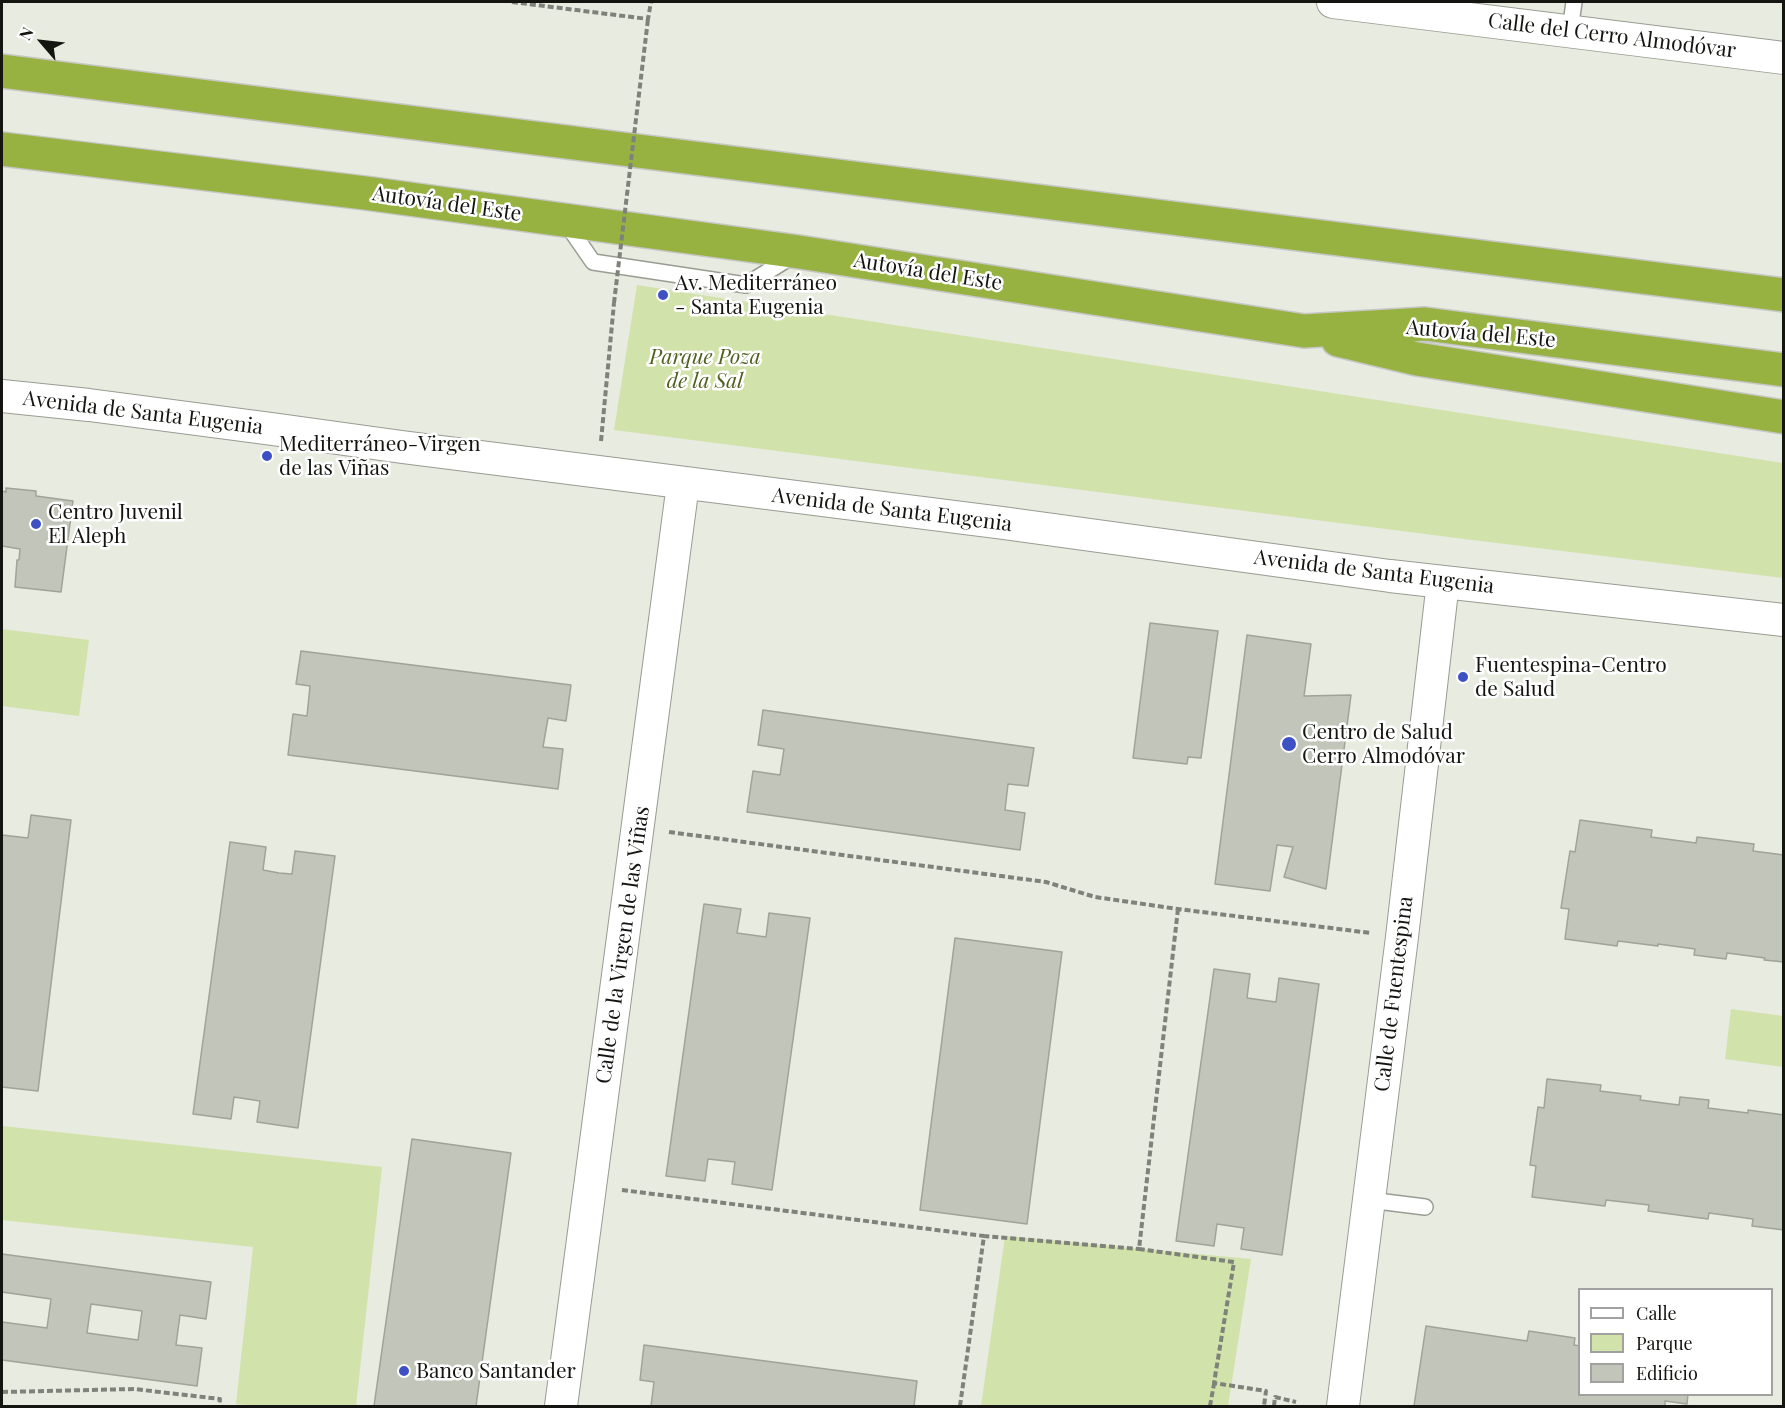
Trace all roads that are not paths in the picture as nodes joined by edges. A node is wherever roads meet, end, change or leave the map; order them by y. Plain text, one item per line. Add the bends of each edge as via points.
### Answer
1 (1333, 2) edge
2 (1572, 16) edge
3 (1784, 58) edge
4 (2, 71) edge
5 (2, 149) edge
6 (1784, 295) edge
7 (1305, 331) junction
8 (1784, 369) edge
9 (2, 396) edge
10 (1784, 417) edge
11 (683, 484) junction
12 (1443, 582) junction
13 (1784, 620) edge
14 (1368, 1200) junction
15 (1425, 1207) dead end
16 (561, 1407) edge
17 (1343, 1407) edge

1 - 2 street, Calle del Cerro Almodóvar
2 - 3 street, Calle del Cerro Almodóvar
4 - 6 highway
5 - 7 highway, Autovía del Este via 799,252
7 - 8 highway, Autovía del Este via 1425,324
7 - 10 highway via 1417,359
9 - 11 street, Avenida de Santa Eugenia
11 - 12 street, Avenida de Santa Eugenia
11 - 16 street, Calle de la Virgen de las Viñas
12 - 13 street, Avenida de Santa Eugenia
12 - 14 street, Calle de Fuentespina
14 - 15 lane
14 - 17 street, Calle de Fuentespina

